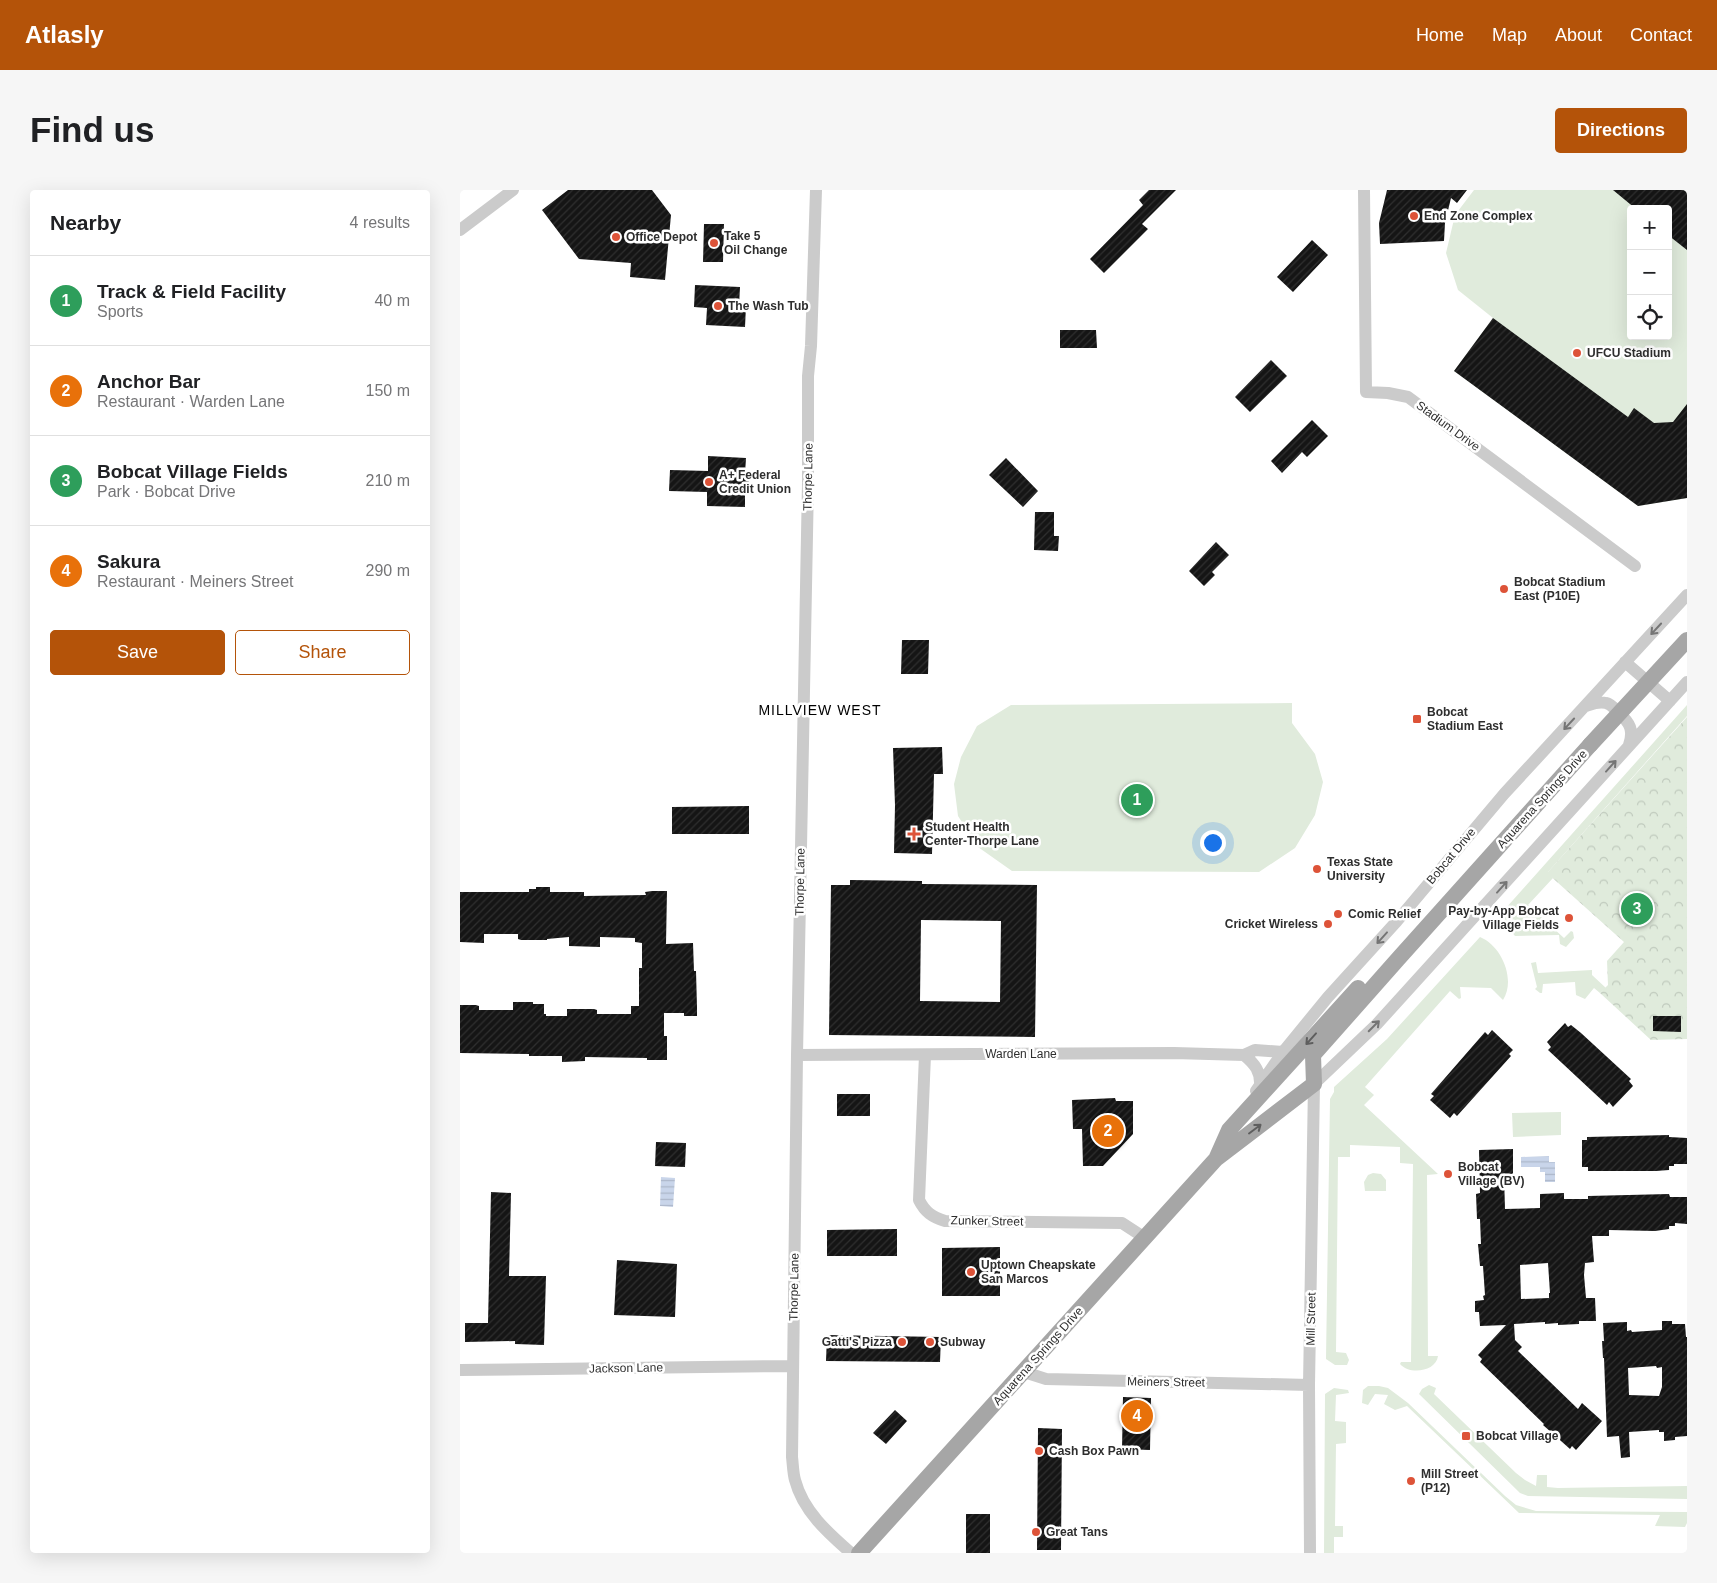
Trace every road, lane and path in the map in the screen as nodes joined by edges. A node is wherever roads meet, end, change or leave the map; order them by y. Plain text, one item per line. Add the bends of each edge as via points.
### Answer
1 (513, 190) edge
2 (816, 190) edge
3 (1364, 190) edge
4 (460, 230) edge
5 (1635, 566) dead end
6 (1687, 595) edge
7 (1687, 640) edge
8 (1625, 662) junction
9 (1687, 682) edge
10 (1670, 701) junction
11 (1585, 706) junction
12 (1628, 747) junction
13 (1398, 959) junction
14 (1284, 1052) junction
15 (797, 1055) junction
16 (925, 1055) junction
17 (1244, 1055) junction
18 (1314, 1084) junction
19 (1260, 1086) junction
20 (1229, 1130) junction
21 (1216, 1159) junction
22 (1145, 1238) junction
23 (793, 1366) junction
24 (460, 1370) edge
25 (1024, 1372) junction
26 (1310, 1385) junction
27 (852, 1553) edge
28 (859, 1553) edge
29 (1310, 1553) edge

1 - 4 street
2 - 15 street, Thorpe Lane via 808,376
3 - 5 street, Stadium Drive via 1366,392 1408,397
6 -> 8 street, Bobcat Drive
7 - 13 main road, Aquarena Springs Drive, bridge
8 - 10 street
8 - 11 street, Bobcat Drive
9 - 10 street
10 - 12 street
11 - 12 street via 1608,703 1627,721 1632,736
11 -> 14 street, Bobcat Drive via 1504,794
18 -> 12 street via 1377,1024
13 - 18 main road, Aquarena Springs Drive via 1313,1055
13 -> 20 main road, Aquarena Springs Drive via 1354,991
14 - 17 street, Warden Lane via 1255,1050
14 - 19 street, Bobcat Drive
15 - 16 street, Warden Lane
15 - 23 street, Thorpe Lane
16 - 17 street, Warden Lane
16 - 22 street, Zunker Street via 919,1200 928,1214 945,1221 1122,1223
17 - 19 street via 1259,1072
21 -> 18 main road, Aquarena Springs Drive
18 - 26 street, Mill Street
19 - 20 street, Bobcat Drive
20 - 21 main road, Aquarena Springs Drive
21 - 22 main road, Aquarena Springs Drive
22 - 25 main road, Aquarena Springs Drive
23 - 24 street, Jackson Lane
23 - 27 street, Thorpe Lane via 792,1457 795,1480 803,1500 818,1522
25 - 26 street, Meiners Street via 1046,1379
25 - 28 main road, Aquarena Springs Drive
26 - 29 street, Mill Street

